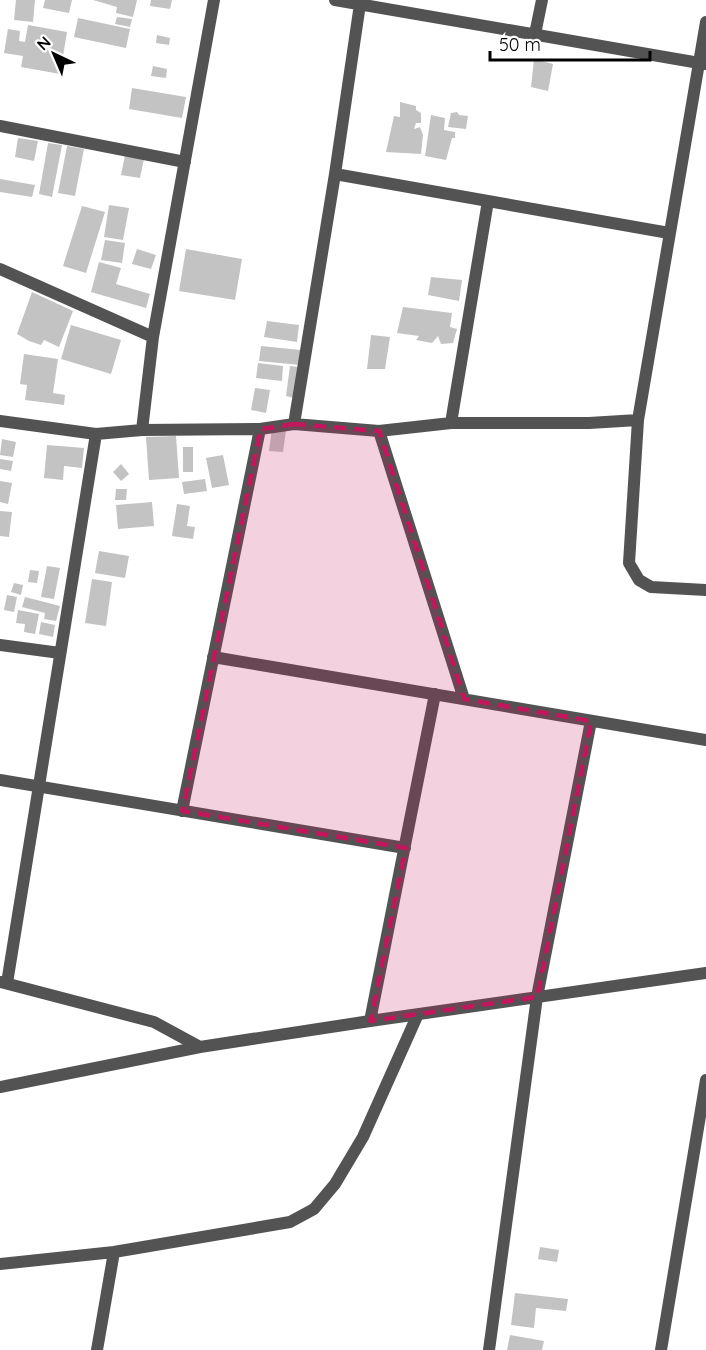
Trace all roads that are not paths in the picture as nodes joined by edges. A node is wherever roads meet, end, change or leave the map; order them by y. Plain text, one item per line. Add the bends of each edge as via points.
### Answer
1 (214, 0) edge
2 (335, 0) edge
3 (542, 0) edge
4 (360, 4) junction
5 (706, 22) edge
6 (535, 34) junction
7 (702, 63) edge
8 (0, 126) edge
9 (184, 162) junction
10 (334, 174) junction
11 (488, 201) junction
12 (669, 233) junction
13 (0, 269) edge
14 (153, 337) junction
15 (638, 420) junction
16 (0, 422) edge
17 (451, 423) junction
18 (294, 424) junction
19 (260, 429) junction
20 (142, 430) junction
21 (379, 431) junction
22 (96, 434) junction
23 (706, 590) edge
24 (0, 645) edge
25 (60, 653) junction
26 (213, 657) junction
27 (435, 694) junction
28 (464, 699) junction
29 (591, 721) junction
30 (706, 740) edge
31 (0, 780) edge
32 (39, 787) junction
33 (182, 811) junction
34 (405, 848) junction
35 (706, 973) edge
36 (3, 982) edge
37 (537, 997) junction
38 (418, 1014) junction
39 (370, 1021) junction
40 (200, 1047) junction
41 (706, 1080) edge
42 (0, 1087) edge
43 (700, 1142) edge
44 (114, 1252) junction
45 (0, 1264) edge
46 (97, 1350) edge
47 (489, 1350) edge
48 (662, 1350) edge

1 - 9 street
2 - 4 street
3 - 6 street
4 - 6 street
4 - 10 street
5 - 7 street
6 - 7 street
7 - 12 street
8 - 9 street
9 - 14 street
10 - 11 street
10 - 18 street
11 - 12 street
11 - 17 street
12 - 15 street
13 - 14 street
14 - 20 street
15 - 17 street
15 - 23 street via 628,563 639,580 651,587
16 - 22 street
17 - 21 street
18 - 19 street
18 - 21 street
19 - 20 street
19 - 26 street
20 - 22 street
21 - 28 street
22 - 25 street
24 - 25 street
25 - 32 street
26 - 27 street
26 - 33 street
27 - 28 street
27 - 34 street
28 - 29 street
29 - 30 street
29 - 37 street
31 - 32 street
32 - 33 street
32 - 36 street
33 - 34 street
34 - 39 street
35 - 37 street
36 - 40 street via 154,1022
37 - 38 street
37 - 47 street
38 - 39 street
38 - 44 street via 363,1137 335,1184 314,1209 290,1222
39 - 40 street
40 - 42 street
41 - 43 street
43 - 48 street
44 - 45 street
44 - 46 street

